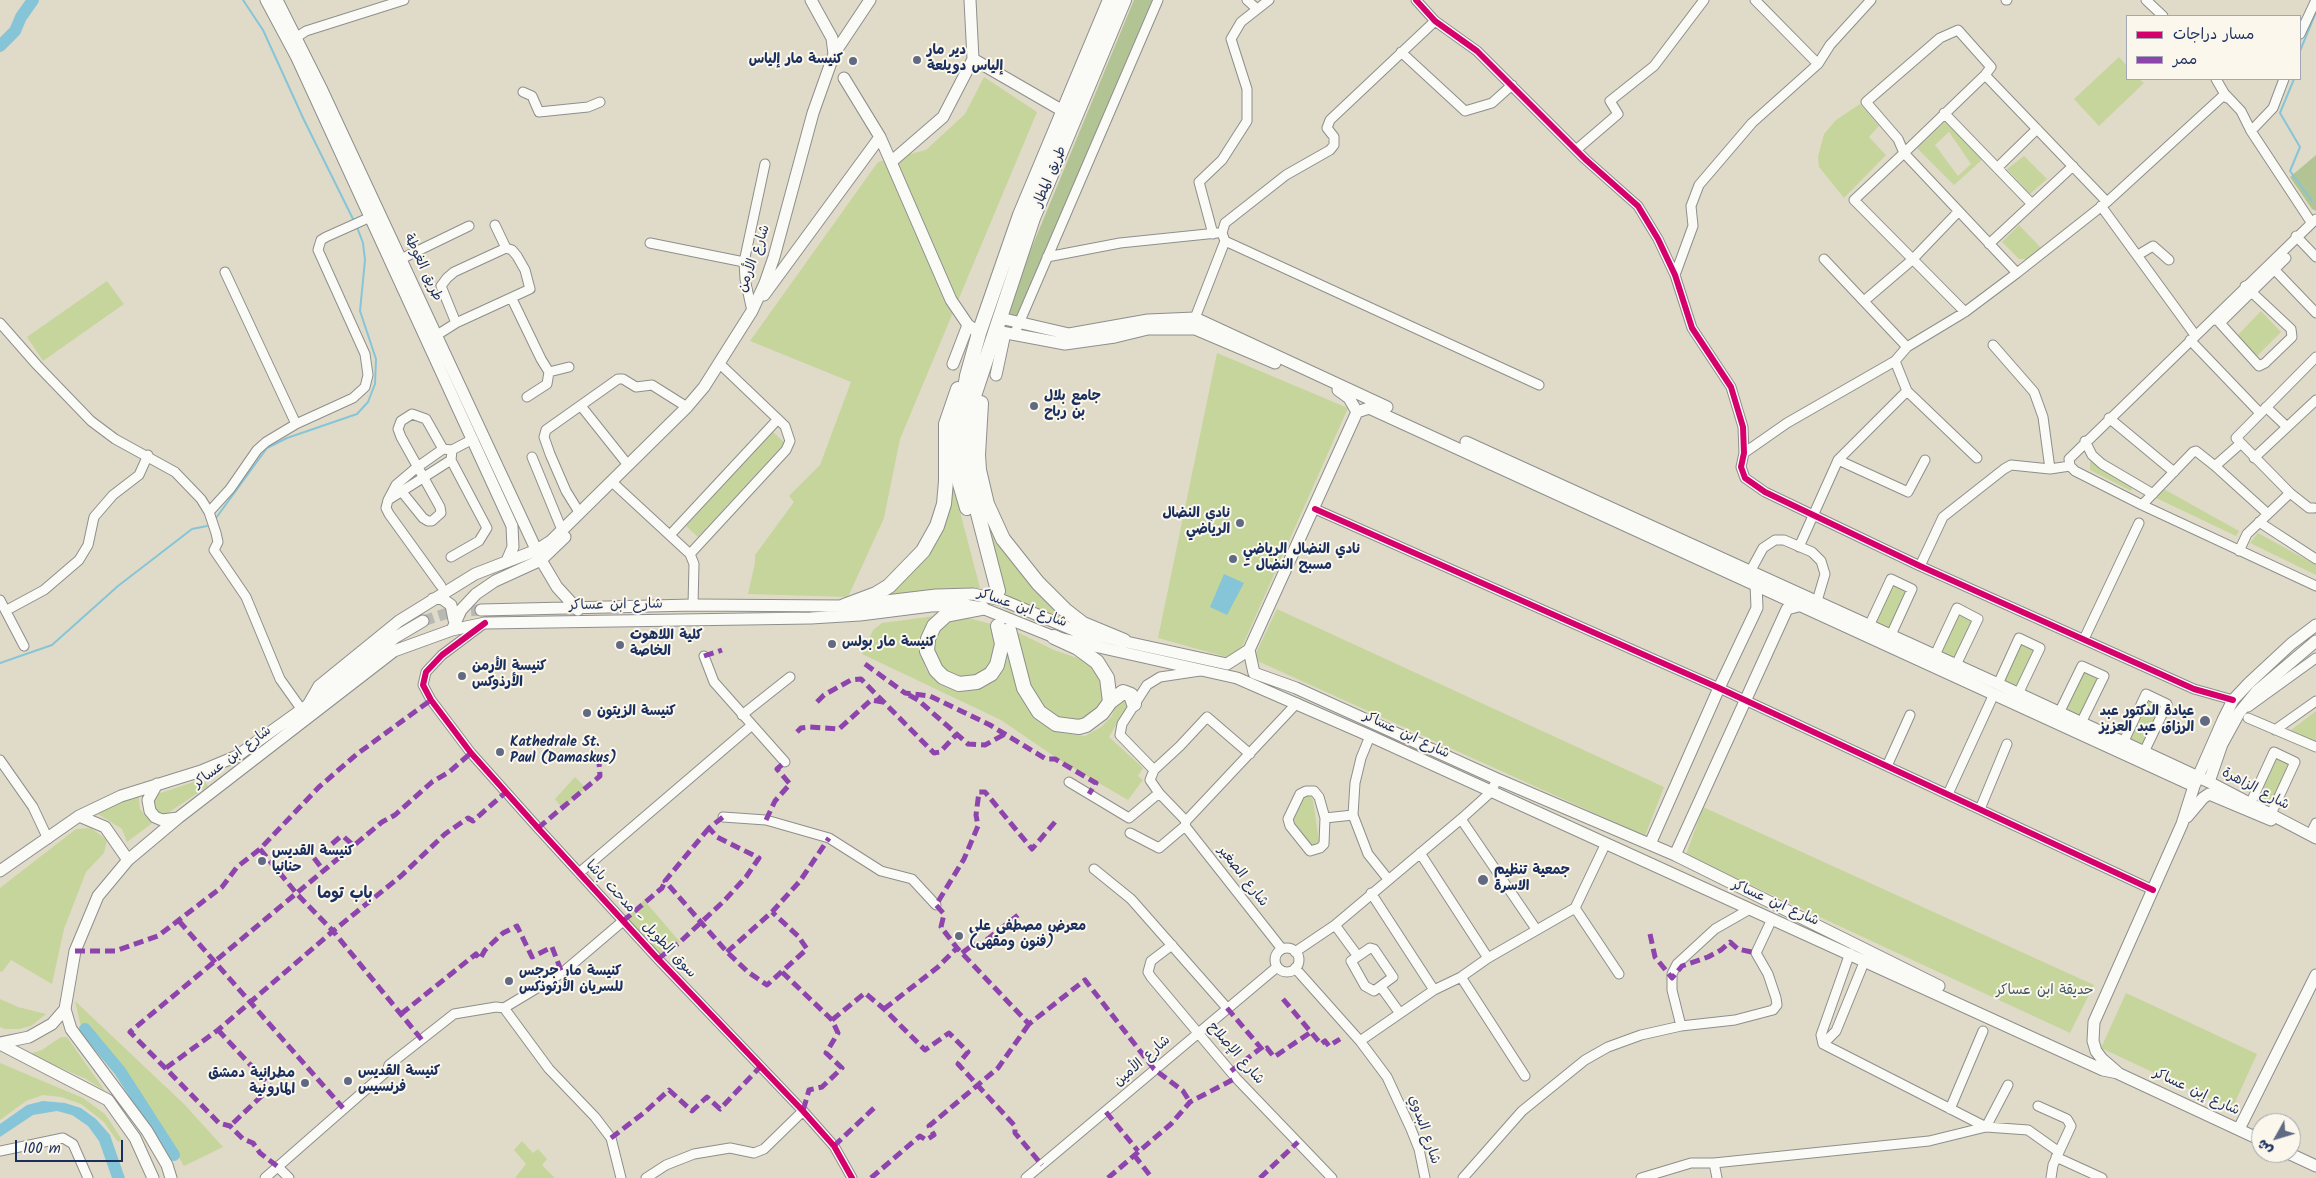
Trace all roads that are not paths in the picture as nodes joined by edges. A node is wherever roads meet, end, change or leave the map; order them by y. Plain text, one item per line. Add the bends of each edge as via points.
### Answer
1 (266, 0) edge
2 (277, 0) edge
3 (404, 0) edge
4 (870, 0) edge
5 (970, 0) edge
6 (1110, 0) edge
7 (1124, 0) edge
8 (1158, 0) edge
9 (1247, 0) edge
10 (1269, 0) edge
11 (1416, 0) edge
12 (1704, 0) edge
13 (1756, 0) edge
14 (1871, 0) edge
15 (2146, 0) edge
16 (2316, 0) edge
17 (815, 2) edge
18 (1257, 9) junction
19 (2162, 15) edge
20 (1435, 21) junction
21 (2301, 32) edge
22 (297, 37) junction
23 (1401, 52) junction
24 (834, 54) junction
25 (973, 60) junction
26 (1818, 64) junction
27 (1985, 75) junction
28 (844, 78) dead end
29 (2217, 80) edge
30 (2284, 80) edge
31 (1512, 86) junction
32 (523, 92) dead end
33 (2225, 94) junction
34 (600, 102) dead end
35 (1063, 111) junction
36 (1944, 113) junction
37 (2037, 129) junction
38 (2251, 131) junction
39 (880, 137) junction
40 (1576, 150) junction
41 (1904, 153) junction
42 (891, 162) junction
43 (766, 164) dead end
44 (2073, 166) junction
45 (1997, 168) junction
46 (2032, 204) junction
47 (2104, 204) junction
48 (1958, 212) junction
49 (370, 217) junction
50 (2314, 221) edge
51 (495, 225) dead end
52 (469, 226) dead end
53 (1220, 236) junction
54 (2296, 236) junction
55 (650, 243) dead end
56 (1989, 244) junction
57 (506, 248) junction
58 (2138, 255) junction
59 (774, 257) junction
60 (1047, 257) junction
61 (2316, 257) edge
62 (401, 258) junction
63 (2286, 258) dead end
64 (1824, 259) dead end
65 (1912, 260) junction
66 (2170, 260) dead end
67 (744, 262) junction
68 (787, 264) junction
69 (2271, 266) junction
70 (225, 272) dead end
71 (2017, 273) junction
72 (1675, 275) junction
73 (2248, 289) junction
74 (512, 299) junction
75 (1864, 301) junction
76 (752, 311) junction
77 (1965, 312) junction
78 (2316, 313) edge
79 (2215, 320) junction
80 (1019, 322) junction
81 (0, 324) edge
82 (456, 324) junction
83 (1195, 324) junction
84 (973, 329) junction
85 (1004, 329) junction
86 (436, 335) junction
87 (2192, 337) junction
88 (1993, 345) dead end
89 (1907, 348) junction
90 (2316, 357) edge
91 (986, 358) junction
92 (1895, 361) junction
93 (720, 364) junction
94 (953, 364) dead end
95 (569, 367) dead end
96 (549, 372) junction
97 (967, 376) junction
98 (996, 376) dead end
99 (1539, 385) dead end
100 (1907, 391) junction
101 (527, 397) dead end
102 (2316, 400) edge
103 (581, 406) junction
104 (687, 407) junction
105 (2263, 410) junction
106 (1357, 412) junction
107 (2109, 418) junction
108 (778, 419) junction
109 (296, 424) junction
110 (2287, 427) junction
111 (473, 439) junction
112 (2086, 441) junction
113 (2240, 444) junction
114 (448, 450) junction
115 (1744, 453) junction
116 (148, 455) junction
117 (532, 457) dead end
118 (1978, 458) dead end
119 (2254, 458) junction
120 (451, 460) junction
121 (1838, 460) junction
122 (1924, 460) dead end
123 (628, 465) junction
124 (2070, 466) junction
125 (2215, 466) junction
126 (416, 468) junction
127 (2050, 469) junction
128 (2174, 472) junction
129 (422, 478) junction
130 (608, 484) junction
131 (402, 492) junction
132 (2290, 493) junction
133 (2152, 494) junction
134 (388, 500) junction
135 (2142, 505) junction
136 (2315, 507) edge
137 (1314, 509) junction
138 (209, 512) junction
139 (580, 512) junction
140 (2268, 514) junction
141 (1814, 515) junction
142 (2259, 522) junction
143 (2139, 523) dead end
144 (562, 530) junction
145 (670, 535) junction
146 (1799, 547) junction
147 (2239, 551) junction
148 (690, 554) junction
149 (539, 555) junction
150 (451, 557) dead end
151 (2316, 559) edge
152 (507, 561) junction
153 (1920, 566) junction
154 (1751, 570) junction
155 (1756, 584) junction
156 (441, 586) dead end
157 (2316, 586) edge
158 (433, 599) junction
159 (0, 600) edge
160 (1817, 601) junction
161 (693, 605) junction
162 (1802, 605) junction
163 (844, 606) junction
164 (982, 608) junction
165 (7, 610) junction
166 (481, 610) tunnel mouth
167 (578, 610) junction
168 (423, 621) tunnel mouth
169 (485, 623) junction
170 (453, 625) junction
171 (2316, 625) edge
172 (1869, 626) junction
173 (1891, 635) junction
174 (1054, 637) junction
175 (2084, 639) junction
176 (1124, 641) junction
177 (2316, 641) edge
178 (24, 646) dead end
179 (1249, 650) junction
180 (1935, 655) junction
181 (442, 656) junction
182 (704, 656) dead end
183 (2316, 658) edge
184 (1956, 665) junction
185 (1205, 670) junction
186 (790, 677) dead end
187 (1719, 688) junction
188 (1996, 689) junction
189 (2018, 694) junction
190 (1746, 700) junction
191 (2233, 700) junction
192 (2316, 701) edge
193 (1110, 702) junction
194 (1297, 703) junction
195 (1134, 704) junction
196 (305, 708) junction
197 (2059, 713) junction
198 (1910, 714) dead end
199 (742, 715) junction
200 (2243, 715) junction
201 (2081, 723) junction
202 (752, 725) junction
203 (2275, 730) junction
204 (1370, 736) junction
205 (2123, 743) junction
206 (2007, 744) dead end
207 (2316, 748) edge
208 (2144, 752) junction
209 (1250, 754) junction
210 (0, 760) edge
211 (785, 762) dead end
212 (1887, 766) junction
213 (1154, 770) junction
214 (1497, 779) junction
215 (1069, 782) dead end
216 (2200, 782) junction
217 (157, 784) junction
218 (1491, 792) junction
219 (1159, 793) junction
220 (1948, 794) junction
221 (2250, 802) junction
222 (1980, 809) junction
223 (1353, 814) junction
224 (2271, 814) junction
225 (79, 816) junction
226 (723, 817) dead end
227 (178, 818) junction
228 (1325, 818) junction
229 (1461, 819) junction
230 (1185, 823) junction
231 (2316, 823) edge
232 (2182, 824) junction
233 (2287, 824) junction
234 (1130, 833) dead end
235 (2313, 837) edge
236 (48, 839) junction
237 (1606, 843) junction
238 (1650, 844) junction
239 (1420, 853) junction
240 (1675, 855) junction
241 (128, 860) junction
242 (1094, 869) dead end
243 (0, 871) edge
244 (579, 873) junction
245 (1388, 880) junction
246 (2153, 890) junction
247 (1371, 893) junction
248 (936, 905) dead end
249 (1575, 908) junction
250 (1750, 909) junction
251 (1772, 919) junction
252 (623, 921) junction
253 (1335, 925) junction
254 (1536, 929) junction
255 (1172, 944) junction
256 (1282, 949) junction
257 (1296, 952) junction
258 (1850, 953) junction
259 (1357, 955) junction
260 (1488, 958) junction
261 (1865, 960) junction
262 (1277, 967) junction
263 (1295, 968) junction
264 (1619, 974) dead end
265 (2316, 975) edge
266 (1461, 977) junction
267 (1381, 987) junction
268 (1434, 990) junction
269 (504, 1008) junction
270 (1228, 1008) junction
271 (65, 1009) junction
272 (1399, 1012) junction
273 (1681, 1026) junction
274 (1983, 1031) dead end
275 (1198, 1033) junction
276 (1822, 1039) junction
277 (1360, 1041) junction
278 (0, 1044) edge
279 (2118, 1073) junction
280 (1525, 1076) dead end
281 (2008, 1085) dead end
282 (2038, 1106) dead end
283 (1950, 1109) junction
284 (803, 1111) junction
285 (1986, 1128) junction
286 (2239, 1129) junction
287 (2251, 1135) edge
288 (0, 1151) edge
289 (2058, 1155) junction
290 (2301, 1159) edge
291 (1714, 1164) junction
292 (277, 1166) junction
293 (2316, 1166) edge
294 (88, 1178) edge
295 (153, 1178) edge
296 (171, 1178) edge
297 (265, 1178) edge
298 (288, 1178) edge
299 (622, 1178) edge
300 (646, 1178) edge
301 (852, 1178) edge
302 (1026, 1178) edge
303 (1332, 1178) edge
304 (1425, 1178) edge
305 (1463, 1178) edge
306 (1641, 1178) edge
307 (1717, 1178) edge
308 (2051, 1178) edge
309 (2102, 1178) edge

1 - 49 main road via 297,58
2 - 22 main road, طريق الغوطة
3 - 22 street via 306,31
4 - 24 main road, شارع الأرمن
5 - 25 main road
6 - 35 highway, طريق المطار
7 - 85 highway, طريق المطار via 1033,218
8 - 60 street
9 - 18 street
10 - 18 street
11 - 20 street
12 - 40 street via 1654,66 1610,101 1618,114
13 - 26 street
14 - 26 street via 1830,45
15 - 19 street
16 - 21 street
17 - 24 main road via 832,38
18 - 53 street via 1240,22 1230,39 1247,89 1247,121 1222,160 1199,182
20 - 23 street
20 - 31 street via 1477,51
22 - 49 main road, طريق الغوطة
23 - 31 street via 1465,111 1492,104
23 - 53 street via 1330,120 1326,128 1334,137 1334,145 1330,150 1286,175 1225,222
24 - 59 main road, شارع الأرمن via 813,113
25 - 35 main road
25 - 42 main road via 943,117
26 - 72 street via 1752,123 1699,185 1692,206 1693,226
27 - 36 street
27 - 37 street
27 - 41 street via 1991,67 1958,30 1940,38 1866,102 1898,139
28 - 39 main road
29 - 33 street
30 - 38 street via 2273,108
31 - 40 street
32 - 34 street via 532,96 538,112 588,107
33 - 38 street
33 - 47 street
35 - 84 highway, طريق المطار
36 - 41 street
36 - 45 street
37 - 44 street
37 - 45 street
38 - 50 street
39 - 42 main road
39 - 68 main road
40 - 72 street via 1638,206
41 - 48 street
41 - 65 street via 1854,200
42 - 84 main road via 945,289
43 - 67 street
44 - 46 street
44 - 47 street
45 - 46 street
46 - 56 street
47 - 58 street
47 - 71 street
48 - 56 street
48 - 65 street
49 - 62 main road, طريق الغوطة
49 - 109 street via 321,240 318,250 364,354 368,375 365,387 353,398
49 - 111 main road
50 - 54 street
51 - 57 street
52 - 62 street
53 - 60 street via 1120,243
53 - 83 street
53 - 99 street
54 - 61 street
54 - 69 street
55 - 67 street
56 - 71 street
57 - 74 street via 517,256 531,285 526,292
57 - 82 street via 447,278 442,286
58 - 66 street via 2153,246
58 - 87 street
59 - 68 main road
59 - 76 main road, شارع الأرمن
60 - 80 street
62 - 86 main road, طريق الغوطة
63 - 69 street
64 - 75 street
65 - 75 street
65 - 77 street
67 - 76 street
68 - 76 main road
69 - 73 street
69 - 78 street
70 - 109 street
71 - 77 street
72 - 115 street via 1692,328 1731,387 1743,427
73 - 79 street
73 - 79 street via 2291,328 2293,334 2265,363 2256,365
74 - 82 street
74 - 96 street
75 - 89 street
76 - 93 main road, شارع الأرمن
77 - 89 street
79 - 87 street
80 - 83 main road via 1069,334 1148,320
80 - 85 main road
80 - 85 street
81 - 116 street via 91,420 115,439
82 - 86 street
83 - 85 main road via 1064,344
83 - 106 main road via 1342,393
83 - 154 main road
84 - 94 main road
84 - 97 highway, طريق المطار
85 - 91 highway, طريق المطار
85 - 98 main road
86 - 149 main road, طريق الغوطة
87 - 105 street
87 - 107 street
88 - 127 street via 2034,392 2043,417
89 - 92 street
90 - 105 street
91 - 97 highway, طريق المطار via 972,402 966,444 967,471 994,590 960,484 958,430
91 - 176 highway via 985,387 979,410 978,455 983,489 994,521 1014,555 1052,598 1083,624
92 - 100 street
92 - 115 street via 1788,423
93 - 104 main road, شارع الأرمن
93 - 108 street
95 - 96 street
96 - 101 street via 547,384
97 - 163 highway via 955,395 946,424 944,504 937,526 923,551 889,586
100 - 118 street
100 - 121 street
102 - 110 street
103 - 104 street via 613,381 623,379 636,387 652,385
103 - 123 street
103 - 139 street via 544,433 566,492
104 - 123 main road, شارع الأرمن
105 - 110 street
105 - 113 street via 2238,434 2236,438
106 - 137 main road
106 - 155 main road via 1366,408 1376,410
107 - 112 street
107 - 128 street
108 - 145 street
108 - 148 street via 789,431 789,446
109 - 138 street via 257,450 230,490
110 - 119 street
111 - 114 street
111 - 152 main road via 512,526 513,547
112 - 124 street via 2069,459
112 - 133 street via 2102,464
113 - 119 street
113 - 125 street
114 - 120 street
114 - 126 street
114 - 126 street via 426,419 419,415 406,416 398,429
115 - 141 street via 1741,467 1745,478 1765,492
116 - 138 street via 185,480
116 - 165 street via 139,475 113,495 94,517 88,545 79,560 44,590
117 - 144 street
119 - 132 street
120 - 129 street
120 - 150 street via 488,528 479,540
121 - 122 street via 1908,492
121 - 141 street
123 - 130 main road, شارع الأرمن
124 - 127 street
124 - 135 street
125 - 128 street via 2194,451
125 - 140 street
126 - 129 street
126 - 134 street via 396,485
127 - 153 street via 2011,465 2004,469 1943,516
128 - 133 street
129 - 131 street
129 - 131 street via 440,507 441,514 437,518 432,521 423,518
130 - 139 main road, شارع الأرمن
130 - 145 street
130 - 149 main road, شارع الأرمن via 601,499
131 - 134 street
132 - 136 street via 2309,508
132 - 140 street
133 - 135 street
134 - 156 street via 386,508 389,514
135 - 147 street
137 - 179 main road
137 - 187 street
138 - 196 street via 218,542 214,550 246,598 280,679
139 - 144 main road, شارع الأرمن
140 - 142 street
141 - 146 street
141 - 153 street
142 - 147 street via 2246,534
142 - 151 street
143 - 175 street
144 - 149 main road, شارع الأرمن
145 - 148 street
146 - 154 street via 1784,540 1770,542
146 - 160 street via 1817,556 1824,567 1825,581
147 - 157 street
148 - 161 street via 694,564
149 - 152 main road
149 - 167 main road, طريق الغوطة via 557,587
149 - 170 main road via 485,587 468,602
152 - 158 main road via 475,574
153 - 175 street
154 - 160 main road
155 - 162 main road
155 - 187 main road via 1757,608
158 - 170 main road via 441,598 451,604
158 - 196 main road via 372,642 319,686
159 - 165 street
160 - 172 main road
161 - 163 main road, شارع ابن عساكر
161 - 167 main road, شارع ابن عساكر
162 - 188 main road
162 - 190 main road via 1787,609
163 - 176 main road, شارع ابن عساكر via 973,594 1008,602 1076,631
164 - 169 main road, شارع ابن عساكر via 932,606 810,618
164 - 174 main road, شارع ابن عساكر
164 - 193 highway via 946,615 934,626 927,651 943,677 959,684 977,682 991,674 997,666 1004,628 1024,688 1046,718 1066,727 1086,725
165 - 178 street
166 - 167 main road, شارع ابن عساكر
168 - 196 main road, شارع ابن عساكر via 396,637
169 - 170 main road, شارع ابن عساكر
169 - 181 street
170 - 181 street via 450,644
170 - 227 main road, شارع ابن عساكر via 394,651
171 - 191 main road via 2291,644
172 - 173 main road
172 - 173 street via 1891,579 1912,589
173 - 180 main road
174 - 185 main road, شارع ابن عساكر
174 - 193 highway via 1078,648 1097,662 1107,678
175 - 191 street via 2194,689
176 - 179 main road, شارع ابن عساكر via 1226,664
177 - 200 main road via 2257,691
179 - 214 main road, شارع ابن عساكر via 1254,673 1296,688
180 - 184 main road
180 - 184 street via 1957,608 1978,619
181 - 244 street, سوق الطويل - مدحت باشا via 426,672 423,684 436,707 471,753
182 - 199 street via 714,682
183 - 200 street
184 - 188 main road
185 - 194 main road, شارع ابن عساكر via 1237,678
185 - 195 street via 1153,680
186 - 199 street
187 - 190 street
187 - 238 main road
188 - 189 main road
188 - 189 street via 2019,638 2040,648
188 - 216 main road
188 - 220 street
189 - 197 main road
190 - 212 street
190 - 240 main road
191 - 216 main road
192 - 203 street
193 - 195 highway via 1123,692 1131,695
194 - 204 main road, شارع ابن عساكر
194 - 209 street
195 - 213 street via 1122,724 1120,735
196 - 217 main road, شارع ابن عساكر via 237,756
197 - 201 main road
197 - 201 street via 2082,666 2104,676
198 - 212 street
199 - 202 street
200 - 203 street
200 - 216 main road
201 - 205 main road
202 - 211 street
202 - 244 street
203 - 207 street
204 - 218 main road, شارع ابن عساكر
204 - 223 street via 1359,766
205 - 208 main road
205 - 208 street via 2146,694 2167,704
206 - 222 street
208 - 216 main road
209 - 213 street via 1207,716
209 - 230 street
210 - 236 street via 33,807
212 - 220 street
213 - 219 street via 1150,780
214 - 218 street
214 - 238 main road, شارع ابن عساكر
215 - 219 street via 1129,818
216 - 221 main road, شارع الزاهرة
216 - 232 main road
217 - 225 main road, شارع ابن عساكر via 121,796
217 - 227 main road via 148,800 150,811 162,820
218 - 229 street
218 - 237 main road, شارع ابن عساكر
219 - 230 street, شارع الصغير
220 - 222 street
221 - 224 main road, شارع الزاهرة
221 - 224 street via 2274,752 2295,762
222 - 246 street
223 - 228 street
223 - 245 street via 1368,854
224 - 233 main road, شارع الزاهرة
225 - 236 main road, شارع ابن عساكر
225 - 241 main road via 105,827
226 - 248 street via 766,820 829,838 881,870 912,879
227 - 241 main road, شارع ابن عساكر
228 - 228 street via 1324,844 1315,850 1307,848 1288,823 1300,794 1306,791 1317,793
229 - 239 street
229 - 254 street
230 - 234 street via 1159,848
230 - 256 street, شارع الصغير
231 - 235 street
232 - 233 main road, شارع الزاهرة via 2209,794 2263,818
232 - 246 main road
233 - 235 main road, شارع الزاهرة
236 - 243 main road, شارع ابن عساكر
237 - 249 street
237 - 250 main road, شارع ابن عساكر
238 - 240 main road, شارع ابن عساكر
239 - 245 street
239 - 260 street
240 - 279 main road, شارع ابن عساكر
241 - 271 main road, شارع ابن عساكر via 98,896 75,951
242 - 255 street via 1123,891
244 - 252 street, سوق الطويل - مدحت باشا
245 - 247 street
246 - 279 main road via 2094,1022 2096,1051
247 - 253 street
247 - 268 street
249 - 254 street
249 - 264 street
250 - 251 main road, شارع ابن عساكر
250 - 273 street via 1715,929 1677,964 1672,974 1672,990
251 - 258 main road, شارع ابن عساكر
251 - 273 street via 1756,953 1776,998 1773,1010 1735,1020
252 - 269 street via 562,973
252 - 284 street, سوق الطويل - مدحت باشا
253 - 257 street
253 - 259 street
254 - 260 street
255 - 270 street
255 - 275 street, شارع الإصلاح via 1151,961 1148,972
256 - 257 street
256 - 262 street via 1276,956
257 - 263 street via 1299,958
258 - 261 main road, شارع ابن عساكر
258 - 276 street
259 - 267 street via 1351,960 1352,965 1365,986 1374,991
259 - 267 street via 1374,949 1393,977
260 - 266 street
261 - 276 street via 1836,1031
261 - 279 main road, شارع ابن عساكر via 2103,1070
262 - 263 street via 1287,972
262 - 270 street, شارع الأمين
263 - 277 street
265 - 286 main road
266 - 268 street
266 - 280 street
267 - 272 street
268 - 272 street
269 - 292 street via 454,1014 389,1065 387,1071
269 - 299 street via 549,1068 611,1138
270 - 275 street, شارع الأمين
271 - 278 main road via 52,1024 29,1036
271 - 296 main road, شارع ابن عساكر via 71,1029 147,1131
272 - 277 street
273 - 305 street via 1640,1035 1585,1060 1522,1111
274 - 283 street
275 - 302 street, شارع الأمين
275 - 303 street, شارع الإصلاح via 1236,1078
276 - 283 street
277 - 304 street, شارع البدوي via 1395,1091 1419,1149
278 - 295 main road via 108,1100 135,1138
279 - 286 main road, شارع إبن عساكر
281 - 285 street
282 - 289 street via 2070,1122 2070,1130
283 - 285 street
284 - 300 street via 764,1149 754,1153 730,1148 694,1154 666,1165
284 - 301 street, سوق الطويل - مدحت باشا via 834,1146
285 - 289 street via 2028,1130
285 - 291 street via 1929,1141
286 - 287 main road, شارع إبن عساكر
288 - 294 street via 58,1138 67,1140 77,1150
289 - 308 street
289 - 309 street
290 - 293 main road
291 - 306 street via 1691,1163
291 - 307 street
292 - 297 street
292 - 298 street

